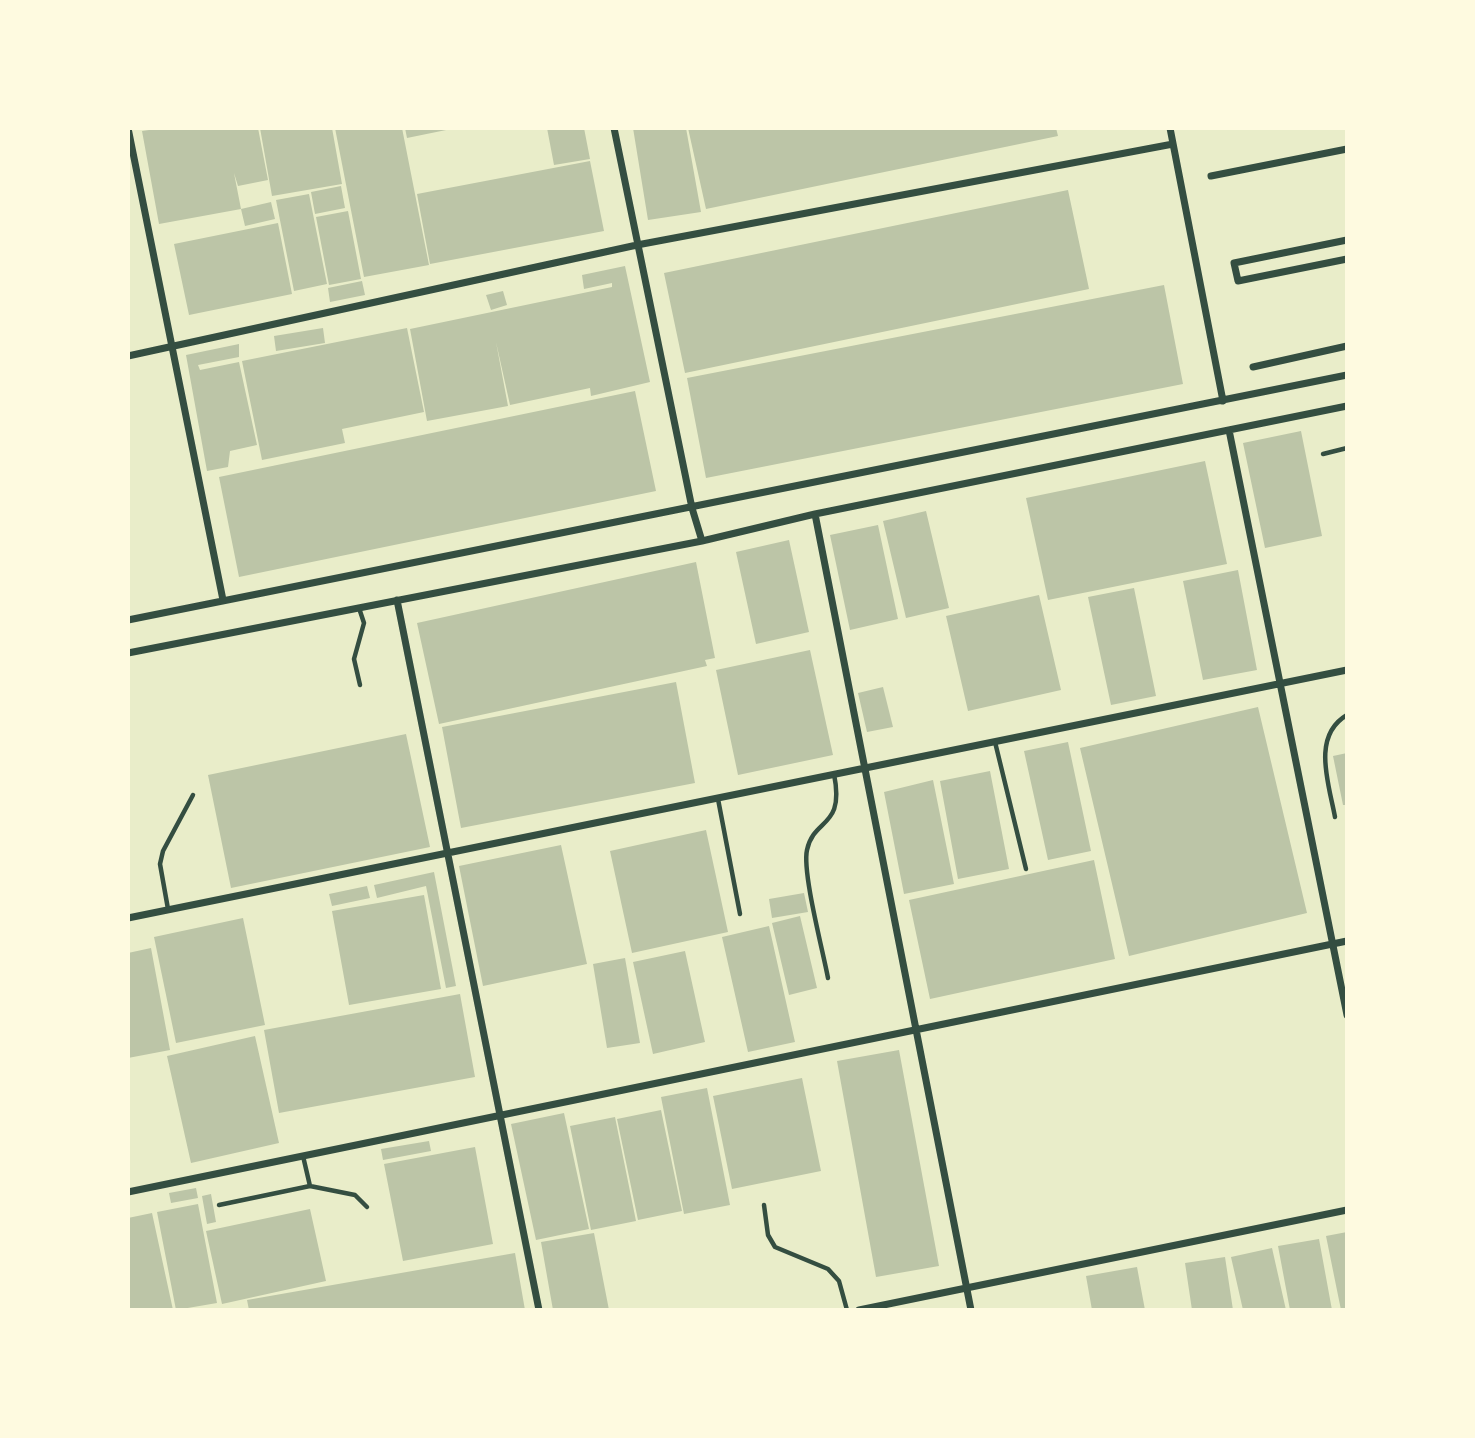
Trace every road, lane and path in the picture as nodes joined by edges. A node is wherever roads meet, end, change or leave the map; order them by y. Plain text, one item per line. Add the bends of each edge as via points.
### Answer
1 (128, 128) edge
2 (614, 128) edge
3 (1170, 128) edge
4 (1173, 144) junction
5 (1347, 149) edge
6 (1211, 176) dead end
7 (1347, 240) edge
8 (637, 245) junction
9 (1347, 259) edge
10 (1347, 346) edge
11 (172, 348) junction
12 (128, 356) edge
13 (1253, 367) dead end
14 (1347, 375) edge
15 (1223, 401) junction
16 (1347, 406) edge
17 (1229, 430) junction
18 (1347, 448) edge
19 (1323, 454) dead end
20 (692, 508) junction
21 (816, 514) junction
22 (702, 541) junction
23 (223, 600) junction
24 (397, 600) junction
25 (359, 607) junction
26 (128, 620) edge
27 (128, 653) edge
28 (1347, 670) edge
29 (1280, 684) junction
30 (360, 685) dead end
31 (1347, 715) edge
32 (995, 742) junction
33 (864, 768) junction
34 (834, 774) junction
35 (193, 795) dead end
36 (718, 798) junction
37 (1335, 817) dead end
38 (448, 855) junction
39 (1026, 869) dead end
40 (168, 909) junction
41 (740, 914) dead end
42 (128, 918) edge
43 (1347, 941) edge
44 (1334, 944) junction
45 (828, 978) dead end
46 (1347, 1015) edge
47 (917, 1028) junction
48 (501, 1115) junction
49 (303, 1155) junction
50 (310, 1186) junction
51 (128, 1192) edge
52 (219, 1205) dead end
53 (764, 1205) dead end
54 (367, 1207) dead end
55 (1347, 1210) edge
56 (967, 1288) junction
57 (538, 1310) edge
58 (847, 1310) edge
59 (859, 1310) edge
60 (971, 1310) edge

1 - 11 street
2 - 8 street
3 - 4 street
4 - 8 street
4 - 15 street
5 - 6 street
7 - 9 street via 1234,263 1238,281
8 - 11 street
8 - 20 street
10 - 13 street
11 - 12 street
11 - 23 street
14 - 15 street
15 - 20 street
16 - 17 street
17 - 21 street
17 - 29 street
18 - 19 lane
20 - 22 street
20 - 23 street
21 - 22 street
21 - 33 street
22 - 24 street
23 - 26 street
24 - 25 street
24 - 38 street
25 - 27 street
25 - 30 lane via 364,623 354,659
28 - 29 street
29 - 32 street
29 - 44 street
31 - 37 lane via 1330,735 1324,757
32 - 33 street
32 - 39 lane
33 - 34 street
33 - 47 street
34 - 36 street
34 - 45 lane via 838,796 834,812 809,843 805,862
35 - 40 lane via 160,864
36 - 38 street
36 - 41 lane
38 - 40 street
38 - 48 street
40 - 42 street
43 - 44 street
44 - 46 street
44 - 47 street
47 - 48 street
47 - 56 street
48 - 49 street
48 - 57 street
49 - 50 lane
49 - 51 street
50 - 52 lane
50 - 54 lane via 355,1195
53 - 58 lane via 768,1235 775,1247 828,1269 839,1281
55 - 56 street
56 - 59 street
56 - 60 street

